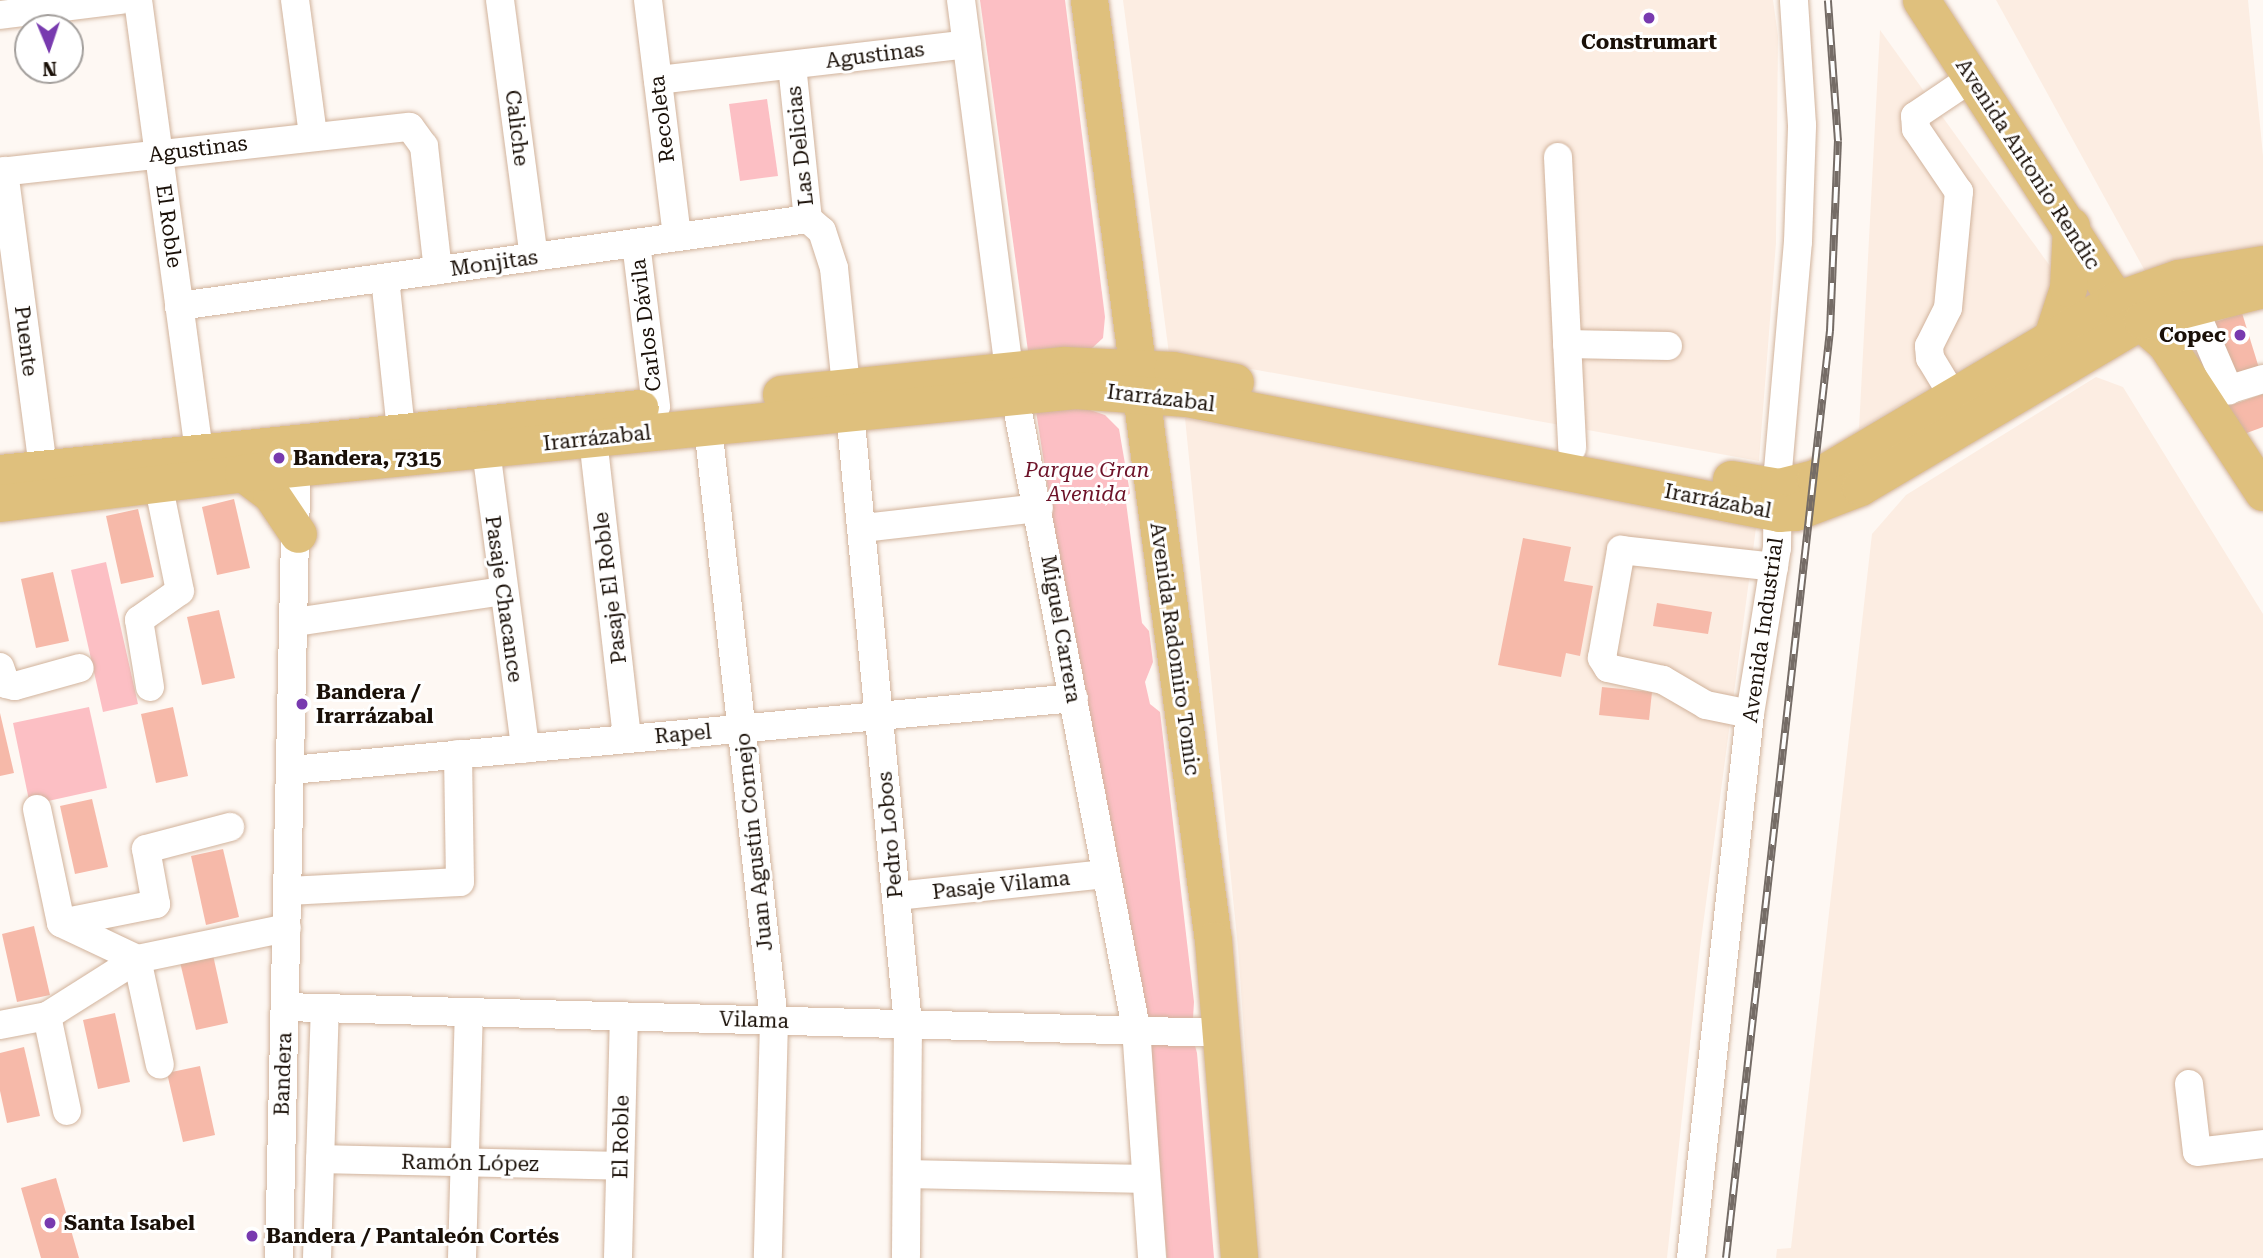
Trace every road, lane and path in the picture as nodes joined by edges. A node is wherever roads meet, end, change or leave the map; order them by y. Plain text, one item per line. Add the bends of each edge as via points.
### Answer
1 (121, 0) edge
2 (138, 0) edge
3 (296, 0) edge
4 (500, 0) edge
5 (648, 0) edge
6 (961, 0) edge
7 (1089, 0) edge
8 (1794, 0) edge
9 (1921, 0) edge
10 (0, 15) edge
11 (967, 44) junction
12 (792, 65) junction
13 (1973, 77) junction
14 (658, 80) junction
15 (313, 135) junction
16 (159, 153) junction
17 (1558, 157) dead end
18 (2, 172) edge
19 (808, 219) junction
20 (2071, 225) junction
21 (677, 237) junction
22 (636, 243) junction
23 (534, 257) junction
24 (2263, 264) edge
25 (438, 270) junction
26 (385, 278) junction
27 (2263, 289) edge
28 (2192, 304) junction
29 (180, 306) junction
30 (2129, 310) junction
31 (2052, 337) junction
32 (1567, 344) junction
33 (1668, 346) dead end
34 (1138, 380) junction
35 (1012, 382) junction
36 (2261, 384) edge
37 (2215, 394) junction
38 (1953, 396) junction
39 (848, 400) junction
40 (656, 407) junction
41 (708, 427) junction
42 (401, 431) junction
43 (593, 439) junction
44 (1572, 448) junction
45 (486, 450) junction
46 (199, 451) junction
47 (298, 455) junction
48 (43, 468) junction
49 (243, 473) junction
50 (0, 474) edge
51 (2260, 480) edge
52 (158, 483) junction
53 (1779, 500) junction
54 (0, 503) edge
55 (1039, 508) junction
56 (2263, 515) edge
57 (863, 528) junction
58 (298, 534) junction
59 (1774, 567) junction
60 (502, 591) junction
61 (295, 622) junction
62 (0, 667) edge
63 (80, 668) dead end
64 (150, 687) dead end
65 (1074, 698) junction
66 (880, 715) junction
67 (1750, 715) junction
68 (742, 729) junction
69 (627, 738) junction
70 (525, 748) junction
71 (458, 754) junction
72 (292, 770) junction
73 (37, 810) dead end
74 (230, 827) dead end
75 (1106, 874) junction
76 (288, 891) junction
77 (895, 896) junction
78 (61, 923) junction
79 (287, 928) junction
80 (136, 959) junction
81 (285, 1007) junction
82 (325, 1008) junction
83 (469, 1013) junction
84 (47, 1016) junction
85 (624, 1017) junction
86 (774, 1021) junction
87 (908, 1024) junction
88 (0, 1025) edge
89 (1136, 1028) junction
90 (1222, 1033) junction
91 (160, 1065) dead end
92 (2189, 1084) dead end
93 (67, 1111) dead end
94 (2263, 1144) edge
95 (320, 1159) junction
96 (465, 1163) junction
97 (620, 1166) junction
98 (907, 1174) junction
99 (1146, 1179) junction
100 (279, 1258) edge
101 (317, 1258) edge
102 (463, 1258) edge
103 (618, 1258) edge
104 (768, 1258) edge
105 (905, 1258) edge
106 (1152, 1258) edge
107 (1239, 1258) edge
108 (1691, 1258) edge

1 - 10 street
2 - 16 street, El Roble
3 - 15 street
4 - 23 street, Caliche
5 - 14 street, Recoleta
6 - 11 street, Miguel Carrera
7 - 34 main road, Avenida Radomiro Tomic
8 - 53 street, Avenida Industrial via 1802,125
9 - 13 main road, Avenida Antonio Rendic
11 - 12 street, Agustinas
11 - 35 street, Miguel Carrera
12 - 14 street, Agustinas
12 - 19 street, Las Delicias
13 - 20 main road, Avenida Antonio Rendic
13 - 38 street via 1915,116 1916,129 1959,192 1948,308 1929,346 1930,358
14 - 21 street, Recoleta
15 - 16 street, Agustinas
15 - 25 street, Agustinas via 397,125 410,127 423,140
16 - 18 street, Agustinas
16 - 29 street, El Roble
17 - 32 street
18 - 48 street, Puente
19 - 21 street, Monjitas
19 - 39 street, Las Delicias via 822,231 834,268
20 - 30 main road, Avenida Antonio Rendic
20 - 31 main road via 2068,288
21 - 22 street, Monjitas
22 - 23 street, Monjitas
22 - 40 street, Carlos Dávila
23 - 25 street, Monjitas
24 - 30 main road, Irarrázabal via 2178,278
25 - 26 street, Monjitas
26 - 29 street, Monjitas
26 - 42 street
27 - 28 main road, Irarrázabal
28 - 30 main road, Irarrázabal
28 - 37 street
29 - 46 street, El Roble
30 - 31 main road, Irarrázabal
30 - 37 main road, Avenida Antonio Rendic
30 - 53 main road, Irarrázabal via 1860,486 1812,508
30 - 56 main road, Avenida Antonio Rendic
31 - 38 main road, Irarrázabal
32 - 33 street
32 - 44 street
34 - 35 main road, Irarrázabal
34 - 44 main road, Irarrázabal via 1186,372
34 - 53 main road, Irarrázabal via 1187,398
34 - 90 main road, Avenida Radomiro Tomic
35 - 39 main road, Irarrázabal
35 - 55 street, Miguel Carrera
36 - 37 street
37 - 51 main road, Avenida Antonio Rendic
38 - 53 main road, Irarrázabal
39 - 40 main road, Irarrázabal
39 - 41 main road, Irarrázabal
39 - 57 street, Pedro Lobos
40 - 42 main road, Irarrázabal
41 - 43 main road, Irarrázabal
41 - 68 street, Juan Agustín Cornejo
42 - 47 main road, Irarrázabal
43 - 45 main road, Irarrázabal
43 - 69 street, Pasaje El Roble
44 - 53 main road, Irarrázabal
45 - 47 main road, Irarrázabal
45 - 60 street, Pasaje Chacance
46 - 47 main road, Irarrázabal
46 - 48 main road, Irarrázabal
47 - 49 main road, Irarrázabal
47 - 58 street, Bandera
48 - 50 main road, Irarrázabal
49 - 52 main road, Irarrázabal
49 - 58 main road via 271,494
52 - 54 main road, Irarrázabal
52 - 64 street via 180,591 139,620
53 - 59 street, Avenida Industrial
55 - 57 street
55 - 65 street, Miguel Carrera
57 - 66 street, Pedro Lobos
58 - 61 street, Bandera
59 - 67 street, Avenida Industrial
59 - 67 street via 1621,550 1602,658 1608,668 1662,680 1706,705
60 - 61 street
60 - 70 street, Pasaje Chacance
61 - 72 street, Bandera
62 - 63 street via 6,684 15,685
65 - 66 street, Rapel
65 - 75 street, Miguel Carrera
66 - 68 street, Rapel
66 - 77 street, Pedro Lobos
67 - 108 street, Avenida Industrial
68 - 69 street, Rapel
68 - 86 street, Juan Agustín Cornejo
69 - 70 street, Rapel
70 - 71 street, Rapel
71 - 72 street, Rapel
71 - 76 street via 460,882
72 - 76 street, Bandera
73 - 78 street
74 - 78 street via 146,849 156,904
75 - 77 street, Pasaje Vilama
75 - 89 street, Miguel Carrera
76 - 79 street, Bandera
77 - 87 street, Pedro Lobos
78 - 80 street
79 - 80 street
79 - 81 street, Bandera
80 - 84 street
80 - 91 street
81 - 82 street, Vilama
81 - 100 street, Bandera
82 - 83 street, Vilama
82 - 95 street, Bandera
83 - 85 street, Vilama
83 - 96 street
84 - 88 street
84 - 93 street
85 - 86 street, Vilama
85 - 97 street, El Roble
86 - 87 street, Vilama
86 - 104 street, Juan Agustín Cornejo
87 - 89 street, Vilama
87 - 98 street, Pedro Lobos
89 - 90 street, Vilama
89 - 99 street, Miguel Carrera
90 - 107 main road, Avenida Radomiro Tomic
92 - 94 street via 2197,1152
95 - 96 street, Ramón López
95 - 101 street, Bandera
96 - 97 street, Ramón López
96 - 102 street
97 - 103 street, El Roble
98 - 99 street
98 - 105 street, Pedro Lobos
99 - 106 street, Miguel Carrera

